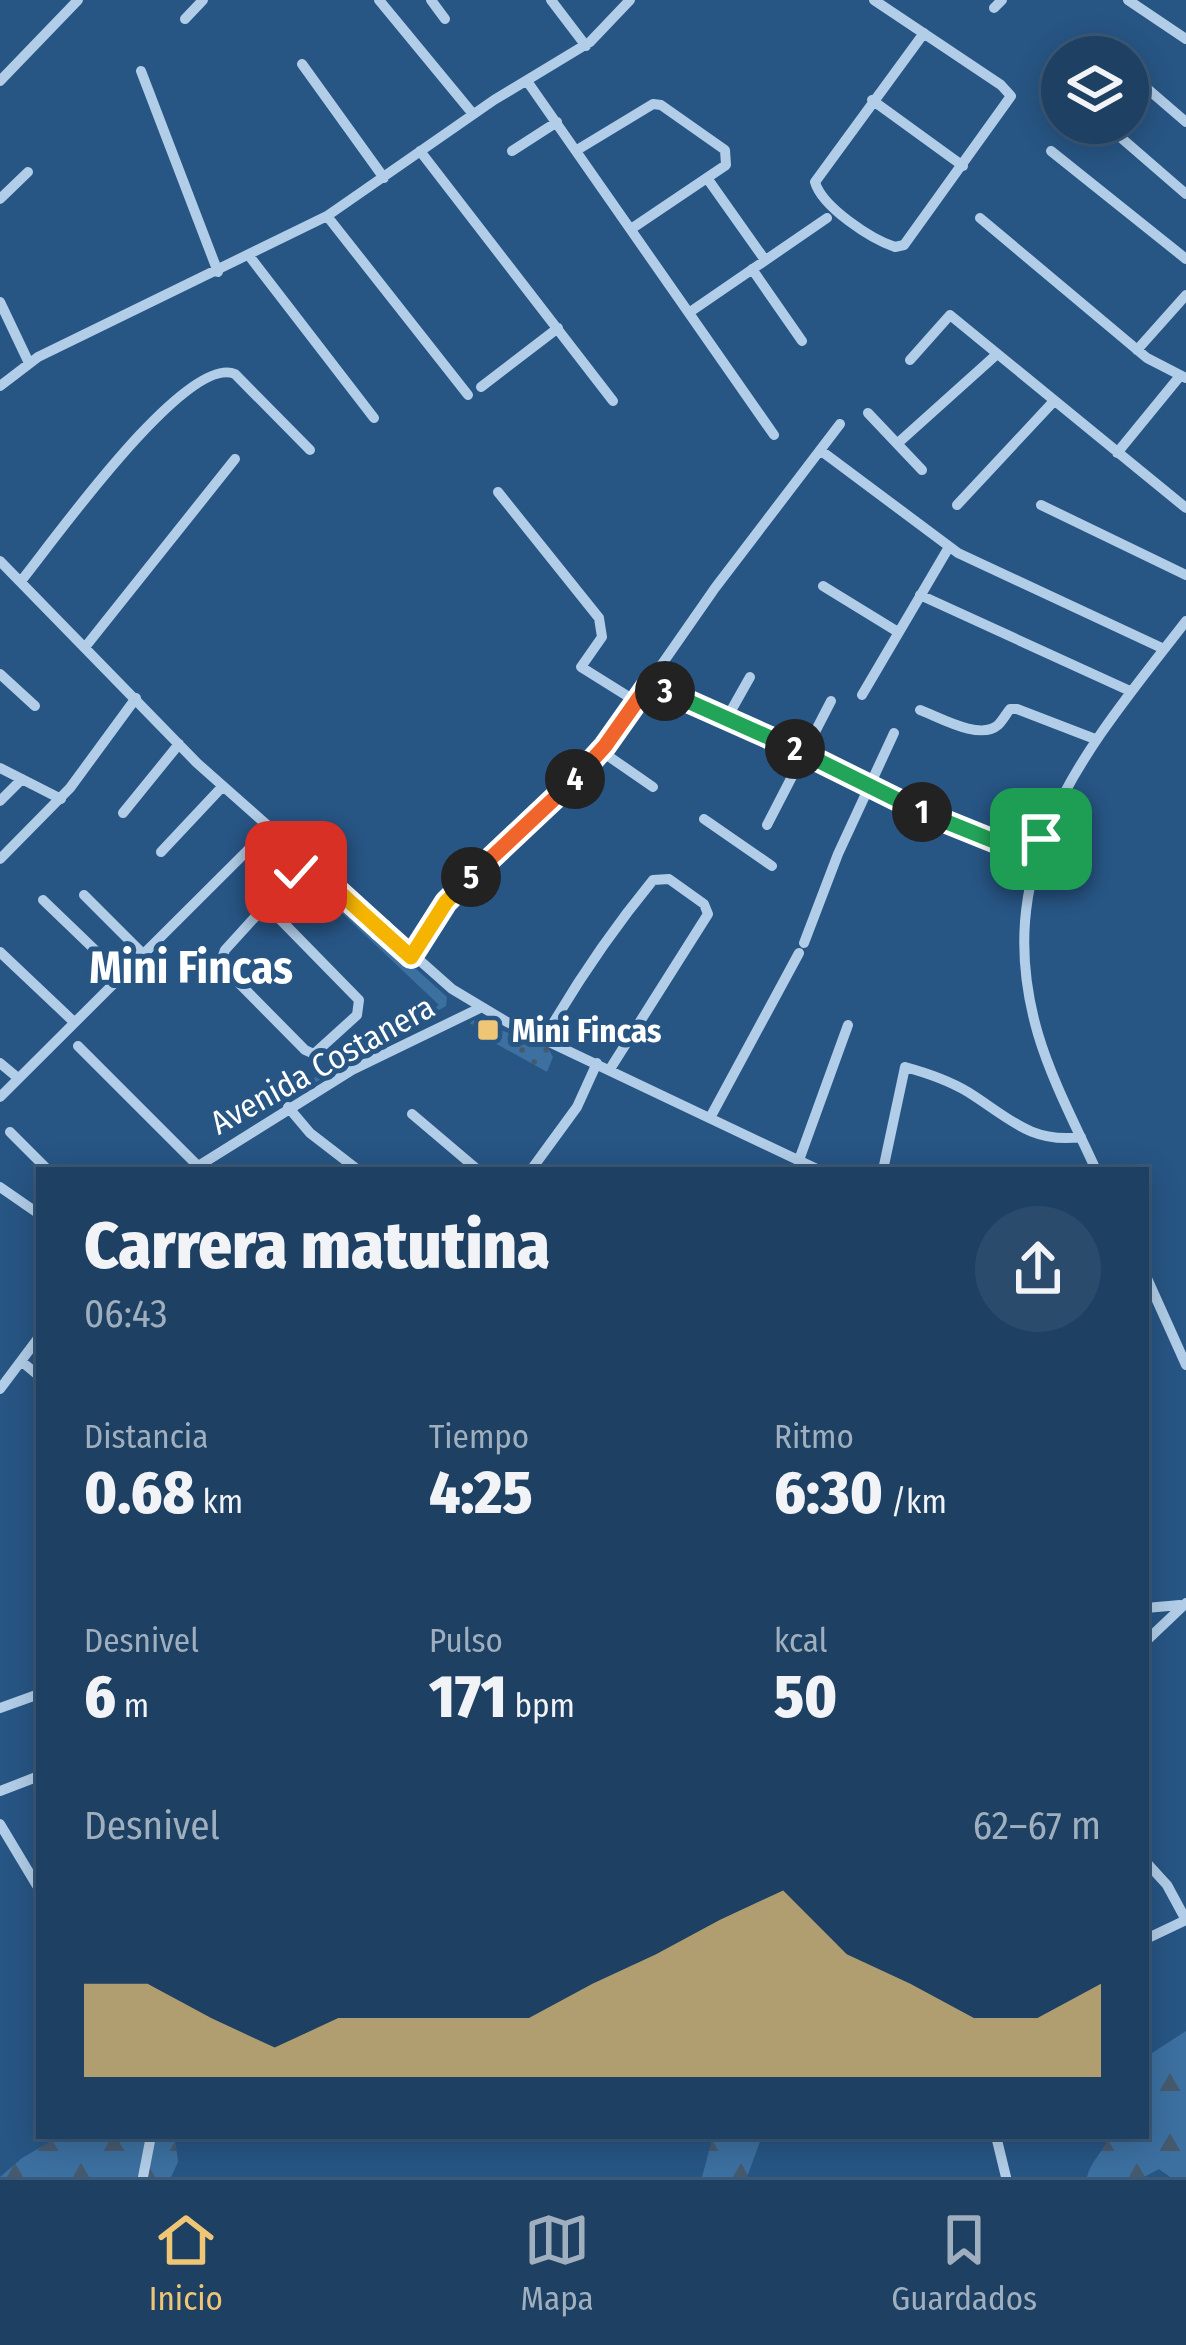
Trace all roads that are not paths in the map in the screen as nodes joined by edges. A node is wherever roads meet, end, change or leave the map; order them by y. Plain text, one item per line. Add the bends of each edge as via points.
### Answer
1 (78, 0) edge
2 (203, 0) edge
3 (379, 0) edge
4 (430, 0) edge
5 (551, 0) edge
6 (630, 0) edge
7 (874, 0) edge
8 (1137, 2) edge
9 (185, 19) dead end
10 (445, 19) dead end
11 (924, 33) junction
12 (1186, 39) edge
13 (586, 46) junction
14 (302, 64) dead end
15 (141, 71) dead end
16 (527, 80) junction
17 (0, 81) edge
18 (1149, 90) edge
19 (872, 100) junction
20 (473, 114) junction
21 (557, 122) junction
22 (1186, 122) edge
23 (1128, 144) edge
24 (577, 150) junction
25 (420, 151) junction
26 (512, 151) dead end
27 (1051, 151) dead end
28 (963, 166) junction
29 (28, 172) dead end
30 (384, 178) junction
31 (707, 178) junction
32 (1186, 194) edge
33 (0, 199) edge
34 (327, 216) junction
35 (827, 218) dead end
36 (980, 218) dead end
37 (632, 229) junction
38 (250, 256) junction
39 (1186, 259) edge
40 (765, 260) junction
41 (752, 269) junction
42 (218, 272) junction
43 (1186, 296) edge
44 (0, 302) edge
45 (689, 312) junction
46 (558, 328) junction
47 (802, 341) dead end
48 (1137, 350) junction
49 (996, 355) junction
50 (910, 360) dead end
51 (28, 363) junction
52 (1183, 377) edge
53 (0, 386) edge
54 (481, 387) dead end
55 (468, 395) dead end
56 (614, 401) dead end
57 (1054, 401) junction
58 (868, 413) dead end
59 (374, 418) dead end
60 (840, 424) dead end
61 (774, 435) dead end
62 (898, 443) junction
63 (820, 450) junction
64 (310, 451) dead end
65 (1117, 454) junction
66 (235, 459) dead end
67 (922, 470) dead end
68 (498, 491) dead end
69 (957, 505) dead end
70 (1041, 505) dead end
71 (1186, 508) edge
72 (949, 548) junction
73 (0, 561) edge
74 (1186, 575) edge
75 (21, 581) junction
76 (823, 586) dead end
77 (920, 595) junction
78 (1186, 620) edge
79 (898, 632) junction
80 (86, 646) junction
81 (1164, 649) junction
82 (0, 674) edge
83 (750, 677) dead end
84 (651, 681) junction
85 (1130, 692) junction
86 (862, 695) dead end
87 (136, 698) junction
88 (831, 701) dead end
89 (637, 702) junction
90 (35, 706) dead end
91 (920, 710) dead end
92 (728, 716) junction
93 (895, 733) dead end
94 (1095, 739) junction
95 (178, 744) junction
96 (601, 751) junction
97 (804, 754) junction
98 (0, 768) edge
99 (22, 779) junction
100 (222, 787) junction
101 (653, 787) dead end
102 (869, 787) junction
103 (61, 799) junction
104 (0, 801) edge
105 (123, 812) dead end
106 (704, 820) dead end
107 (767, 825) dead end
108 (269, 829) junction
109 (161, 852) dead end
110 (1036, 858) junction
111 (0, 859) edge
112 (305, 861) junction
113 (772, 866) dead end
114 (84, 895) dead end
115 (43, 900) dead end
116 (266, 905) junction
117 (0, 952) edge
118 (142, 953) junction
119 (411, 957) junction
120 (120, 974) junction
121 (480, 1008) junction
122 (74, 1022) junction
123 (848, 1025) dead end
124 (544, 1039) junction
125 (78, 1046) dead end
126 (0, 1063) edge
127 (597, 1063) junction
128 (610, 1069) junction
129 (19, 1078) junction
130 (0, 1097) edge
131 (288, 1107) junction
132 (412, 1114) dead end
133 (710, 1116) junction
134 (10, 1132) dead end
135 (1082, 1137) junction
136 (799, 1160) junction
137 (45, 1167) edge
138 (196, 1167) edge
139 (198, 1167) edge
140 (354, 1167) edge
141 (474, 1167) edge
142 (533, 1167) edge
143 (813, 1167) edge
144 (884, 1167) edge
145 (1094, 1167) edge
146 (0, 1187) edge
147 (36, 1212) edge
148 (1149, 1283) edge
149 (36, 1341) edge
150 (21, 1361) junction
151 (1186, 1364) edge
152 (36, 1374) edge
153 (0, 1389) edge
154 (1185, 1604) edge
155 (1149, 1608) edge
156 (1149, 1638) edge
157 (36, 1695) edge
158 (0, 1708) edge
159 (36, 1777) edge
160 (0, 1791) edge
161 (0, 1824) edge
162 (1149, 1865) edge
163 (36, 1875) edge
164 (1149, 1938) edge
165 (150, 2139) edge
166 (997, 2139) edge
167 (143, 2177) edge
168 (1006, 2177) edge

1 - 17 street
2 - 9 street
3 - 20 street
4 - 10 street
5 - 13 street
6 - 13 street
7 - 11 street
8 - 12 street
11 - 19 street
11 - 28 street via 1011,96
13 - 16 street
14 - 30 street
15 - 42 street
16 - 20 street
16 - 21 street
18 - 22 street
19 - 28 street
19 - 28 street via 816,188 884,243 904,245
20 - 25 street
21 - 24 street
21 - 26 street
23 - 32 street
24 - 31 street via 657,104 725,150 728,162
24 - 37 street
25 - 30 street
25 - 46 street
27 - 39 street
29 - 33 street
30 - 34 street
31 - 37 street
31 - 40 street
34 - 38 street
34 - 55 street
35 - 40 street
36 - 48 street
37 - 45 street
38 - 42 street
38 - 59 street
40 - 41 street
41 - 45 street
41 - 47 street
42 - 51 street
43 - 48 street
44 - 51 street
45 - 61 street
46 - 54 street
46 - 56 street
48 - 52 street
49 - 50 street via 950,315
49 - 57 street
49 - 62 street
51 - 53 street
52 - 65 street
57 - 65 street
57 - 69 street
58 - 62 street
60 - 63 street
62 - 67 street
63 - 72 street
63 - 84 street
64 - 75 street via 235,374 217,372 131,442
65 - 71 street
66 - 80 street
68 - 89 street via 599,619 602,637 580,668
70 - 74 street
72 - 77 street
72 - 81 street
73 - 75 street
75 - 80 street
76 - 79 street
77 - 79 street
77 - 85 street
78 - 81 street
79 - 86 street
80 - 87 street
81 - 85 street
82 - 90 street
83 - 92 street
84 - 89 street
84 - 92 street
85 - 94 street
87 - 95 street
87 - 103 street
88 - 97 street
89 - 96 street
91 - 94 street via 988,730 1017,709
92 - 97 street
93 - 102 street
94 - 110 street via 1059,797
95 - 100 street
95 - 105 street
96 - 101 street
96 - 119 street via 454,892
97 - 102 street
97 - 107 street
98 - 99 street
99 - 103 street
99 - 104 street
100 - 108 street
100 - 109 street
102 - 110 street
102 - 133 street via 801,948
103 - 111 street
106 - 113 street
108 - 112 street
108 - 118 street
110 - 135 street via 1025,920 1029,994
112 - 116 street
112 - 119 street
114 - 118 street
115 - 120 street
116 - 116 street via 220,964 314,1054 357,1015 359,1000
117 - 122 street
118 - 120 street
119 - 121 street
120 - 122 street
121 - 124 street
121 - 131 street, Avenida Costanera
122 - 129 street
123 - 136 street
124 - 127 street
124 - 128 street via 636,901 653,880 669,879 709,914
125 - 138 street
126 - 129 street
127 - 128 street
127 - 142 street
128 - 133 street
129 - 130 street
131 - 139 street, Avenida Costanera
131 - 140 street
132 - 141 street
133 - 136 street
134 - 137 street
135 - 144 street via 1034,1135 945,1080 905,1066
135 - 145 street
136 - 143 street
146 - 147 street
148 - 151 street
149 - 150 street
150 - 152 street
150 - 153 street
154 - 155 street
154 - 156 street
157 - 158 street
159 - 160 street
161 - 163 street
162 - 164 street via 1186,1920
165 - 167 street
166 - 168 street

